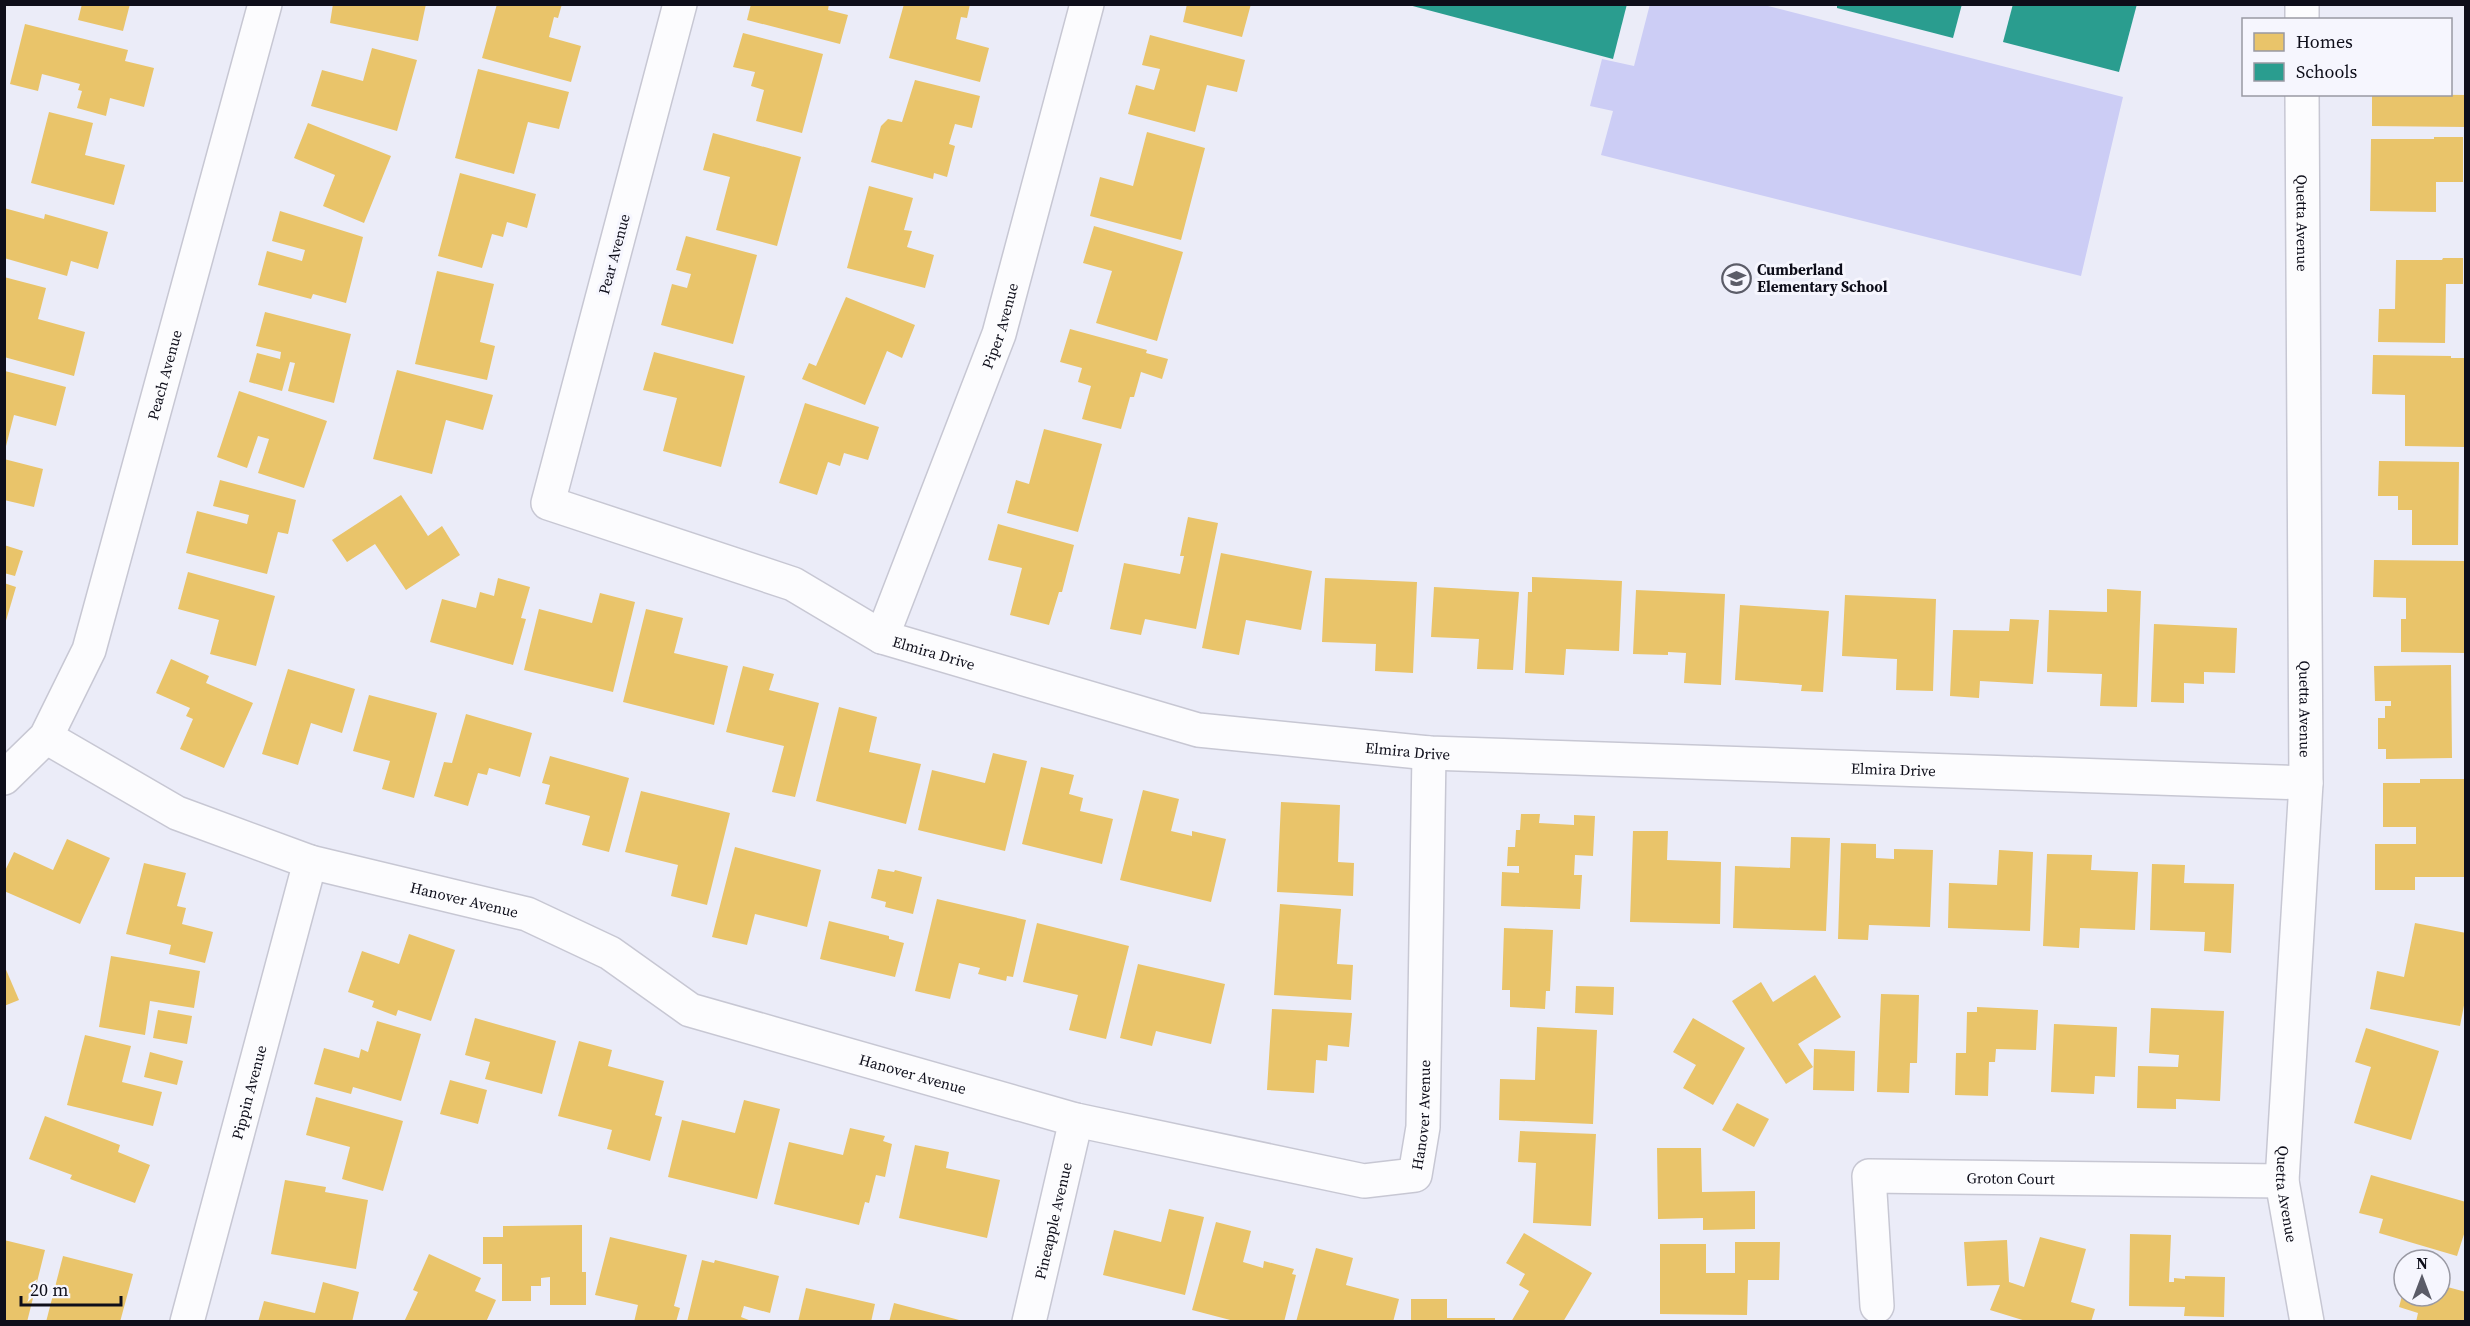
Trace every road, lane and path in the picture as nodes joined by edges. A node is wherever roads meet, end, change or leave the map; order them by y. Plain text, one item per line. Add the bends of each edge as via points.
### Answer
1 (265, 4) edge
2 (680, 4) edge
3 (1087, 4) edge
4 (2302, 96) edge
5 (548, 502) joint
6 (882, 636) junction
7 (46, 737) junction
8 (1429, 753) junction
9 (4, 778) edge
10 (2306, 783) junction
11 (310, 862) junction
12 (1076, 1120) junction
13 (2282, 1181) junction
14 (1877, 1306) dead end
15 (187, 1322) edge
16 (1029, 1322) edge
17 (2307, 1322) edge

1 - 7 street, Peach Avenue via 89,650
2 - 5 street, Pear Avenue
3 - 6 street, Piper Avenue via 999,334
4 - 10 street, Quetta Avenue
5 - 6 street, Elmira Drive via 793,585
6 - 8 street, Elmira Drive via 1198,729
7 - 9 street, Peach Avenue
7 - 11 street, Hanover Avenue via 177,813
8 - 10 street, Elmira Drive
8 - 12 street, Hanover Avenue via 1423,1127 1415,1175 1364,1181
10 - 13 street, Quetta Avenue
11 - 12 street, Hanover Avenue via 527,914 610,953 690,1010
11 - 15 street, Pippin Avenue
12 - 16 street, Pineapple Avenue
13 - 14 street, Groton Court via 1869,1176
13 - 17 street, Quetta Avenue

